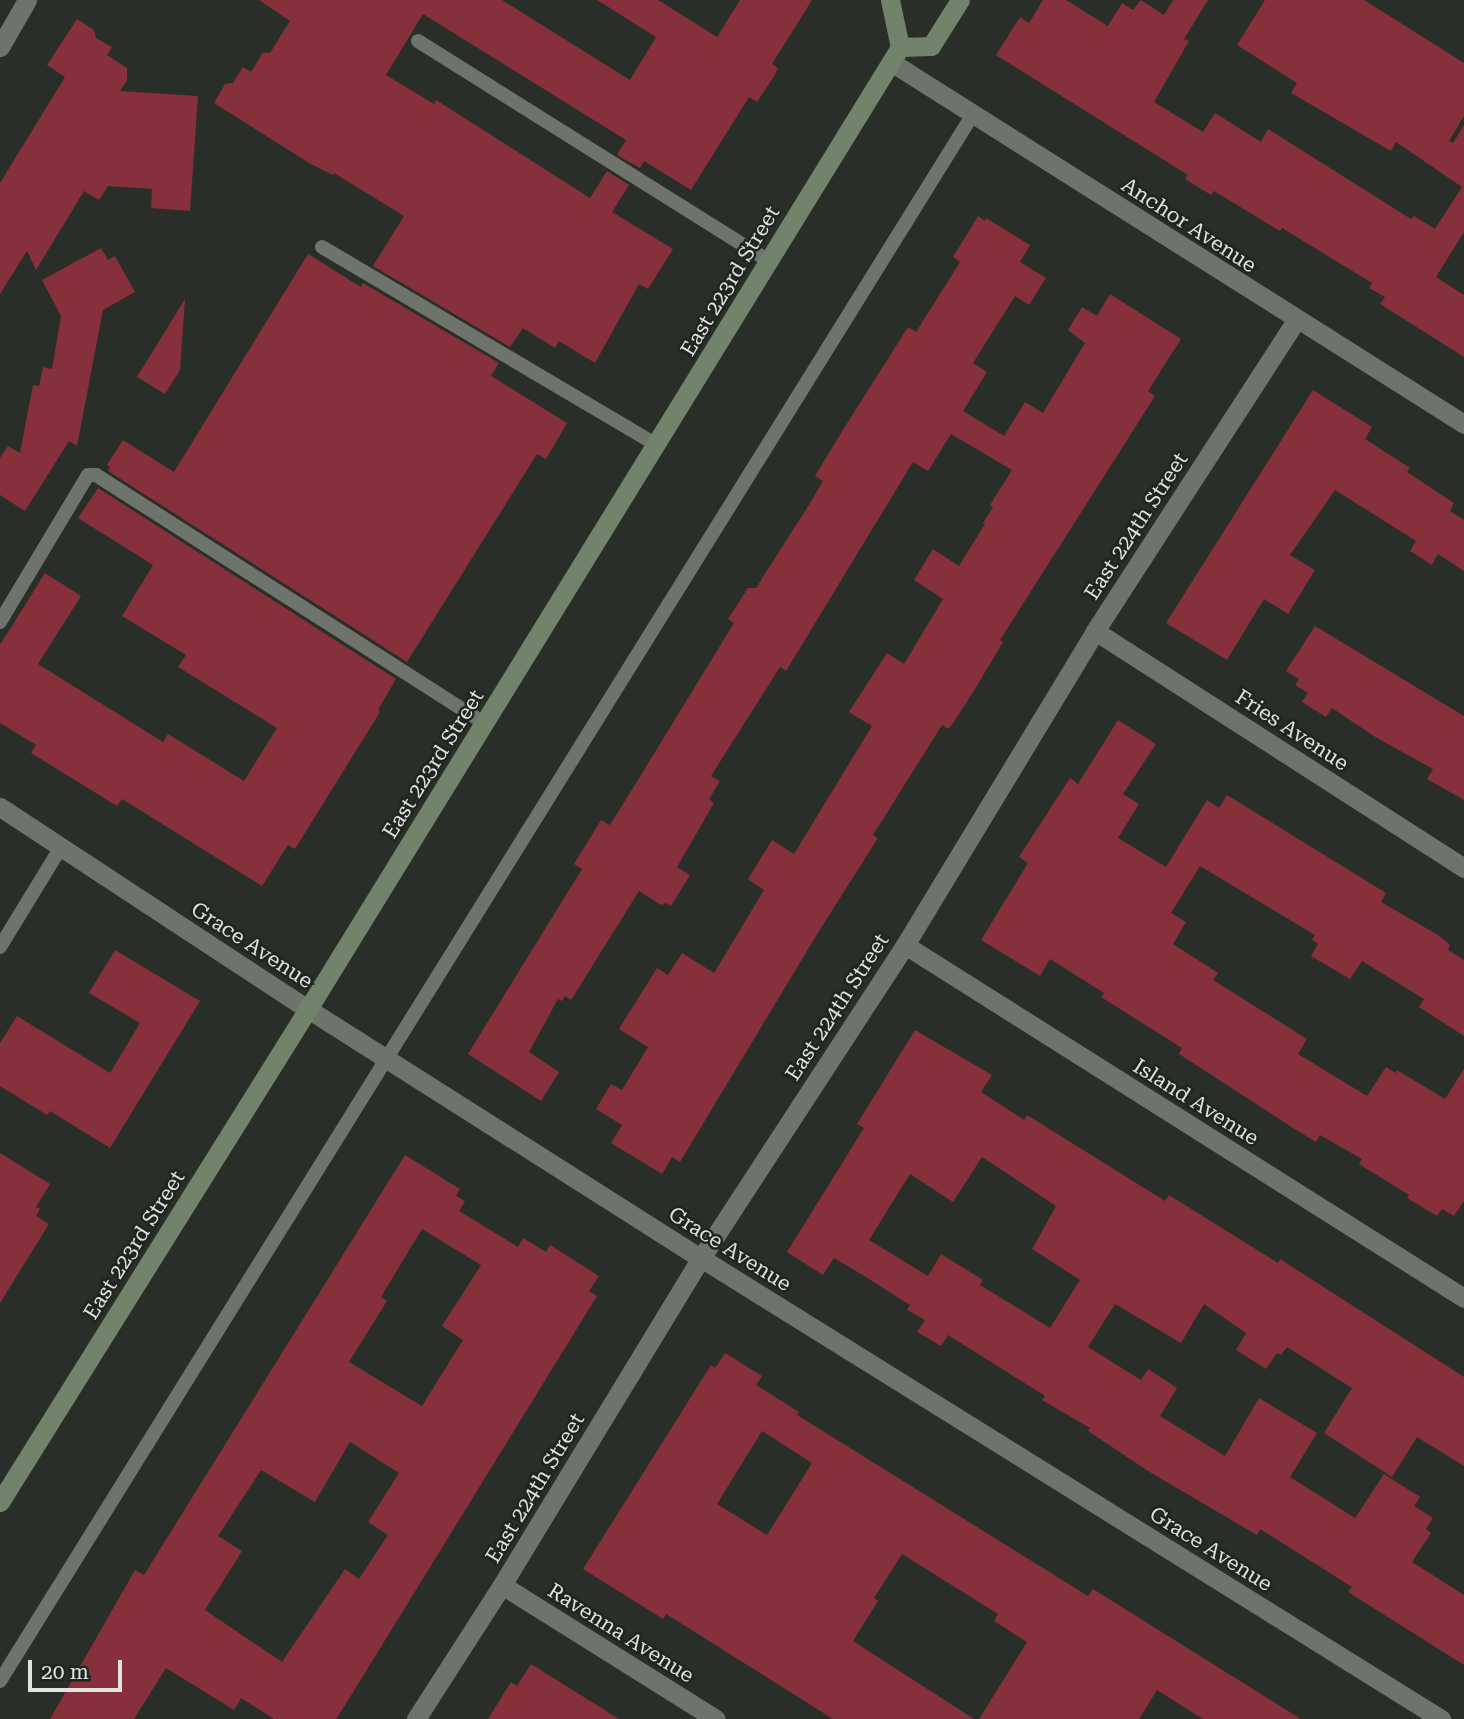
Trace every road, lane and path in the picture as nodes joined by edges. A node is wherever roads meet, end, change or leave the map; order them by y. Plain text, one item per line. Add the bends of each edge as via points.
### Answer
1 (27, 0) edge
2 (890, 0) edge
3 (960, 0) edge
4 (418, 41) dead end
5 (0, 47) edge
6 (896, 55) junction
7 (972, 114) junction
8 (322, 247) dead end
9 (769, 261) junction
10 (1296, 320) junction
11 (1464, 424) edge
12 (657, 445) junction
13 (0, 622) edge
14 (1095, 631) junction
15 (485, 724) junction
16 (0, 807) edge
17 (61, 847) junction
18 (1464, 868) edge
19 (905, 945) junction
20 (0, 947) edge
21 (308, 1009) junction
22 (385, 1058) junction
23 (701, 1258) junction
24 (1464, 1298) edge
25 (0, 1502) edge
26 (502, 1585) junction
27 (0, 1681) edge
28 (416, 1719) edge
29 (716, 1719) edge
30 (1441, 1719) edge

1 - 5 street
2 - 6 main road
3 - 6 main road via 931,46
4 - 9 lane
6 - 7 street, Anchor Avenue
6 - 9 main road, East 223rd Street
7 - 10 street, Anchor Avenue
7 - 22 lane
8 - 12 lane
9 - 12 main road, East 223rd Street
10 - 11 street, Anchor Avenue
10 - 14 street, East 224th Street
12 - 15 main road, East 223rd Street
13 - 15 lane via 88,475 96,475
14 - 18 street, Fries Avenue
14 - 19 street, East 224th Street
15 - 21 main road, East 223rd Street
16 - 17 street, Grace Avenue
17 - 20 lane
17 - 21 street, Grace Avenue
19 - 23 street, East 224th Street
19 - 24 street, Island Avenue
21 - 22 street, Grace Avenue
21 - 25 main road, East 223rd Street
22 - 23 street, Grace Avenue
22 - 27 lane
23 - 26 street, East 224th Street
23 - 30 street, Grace Avenue
26 - 28 street, East 224th Street
26 - 29 street, Ravenna Avenue

